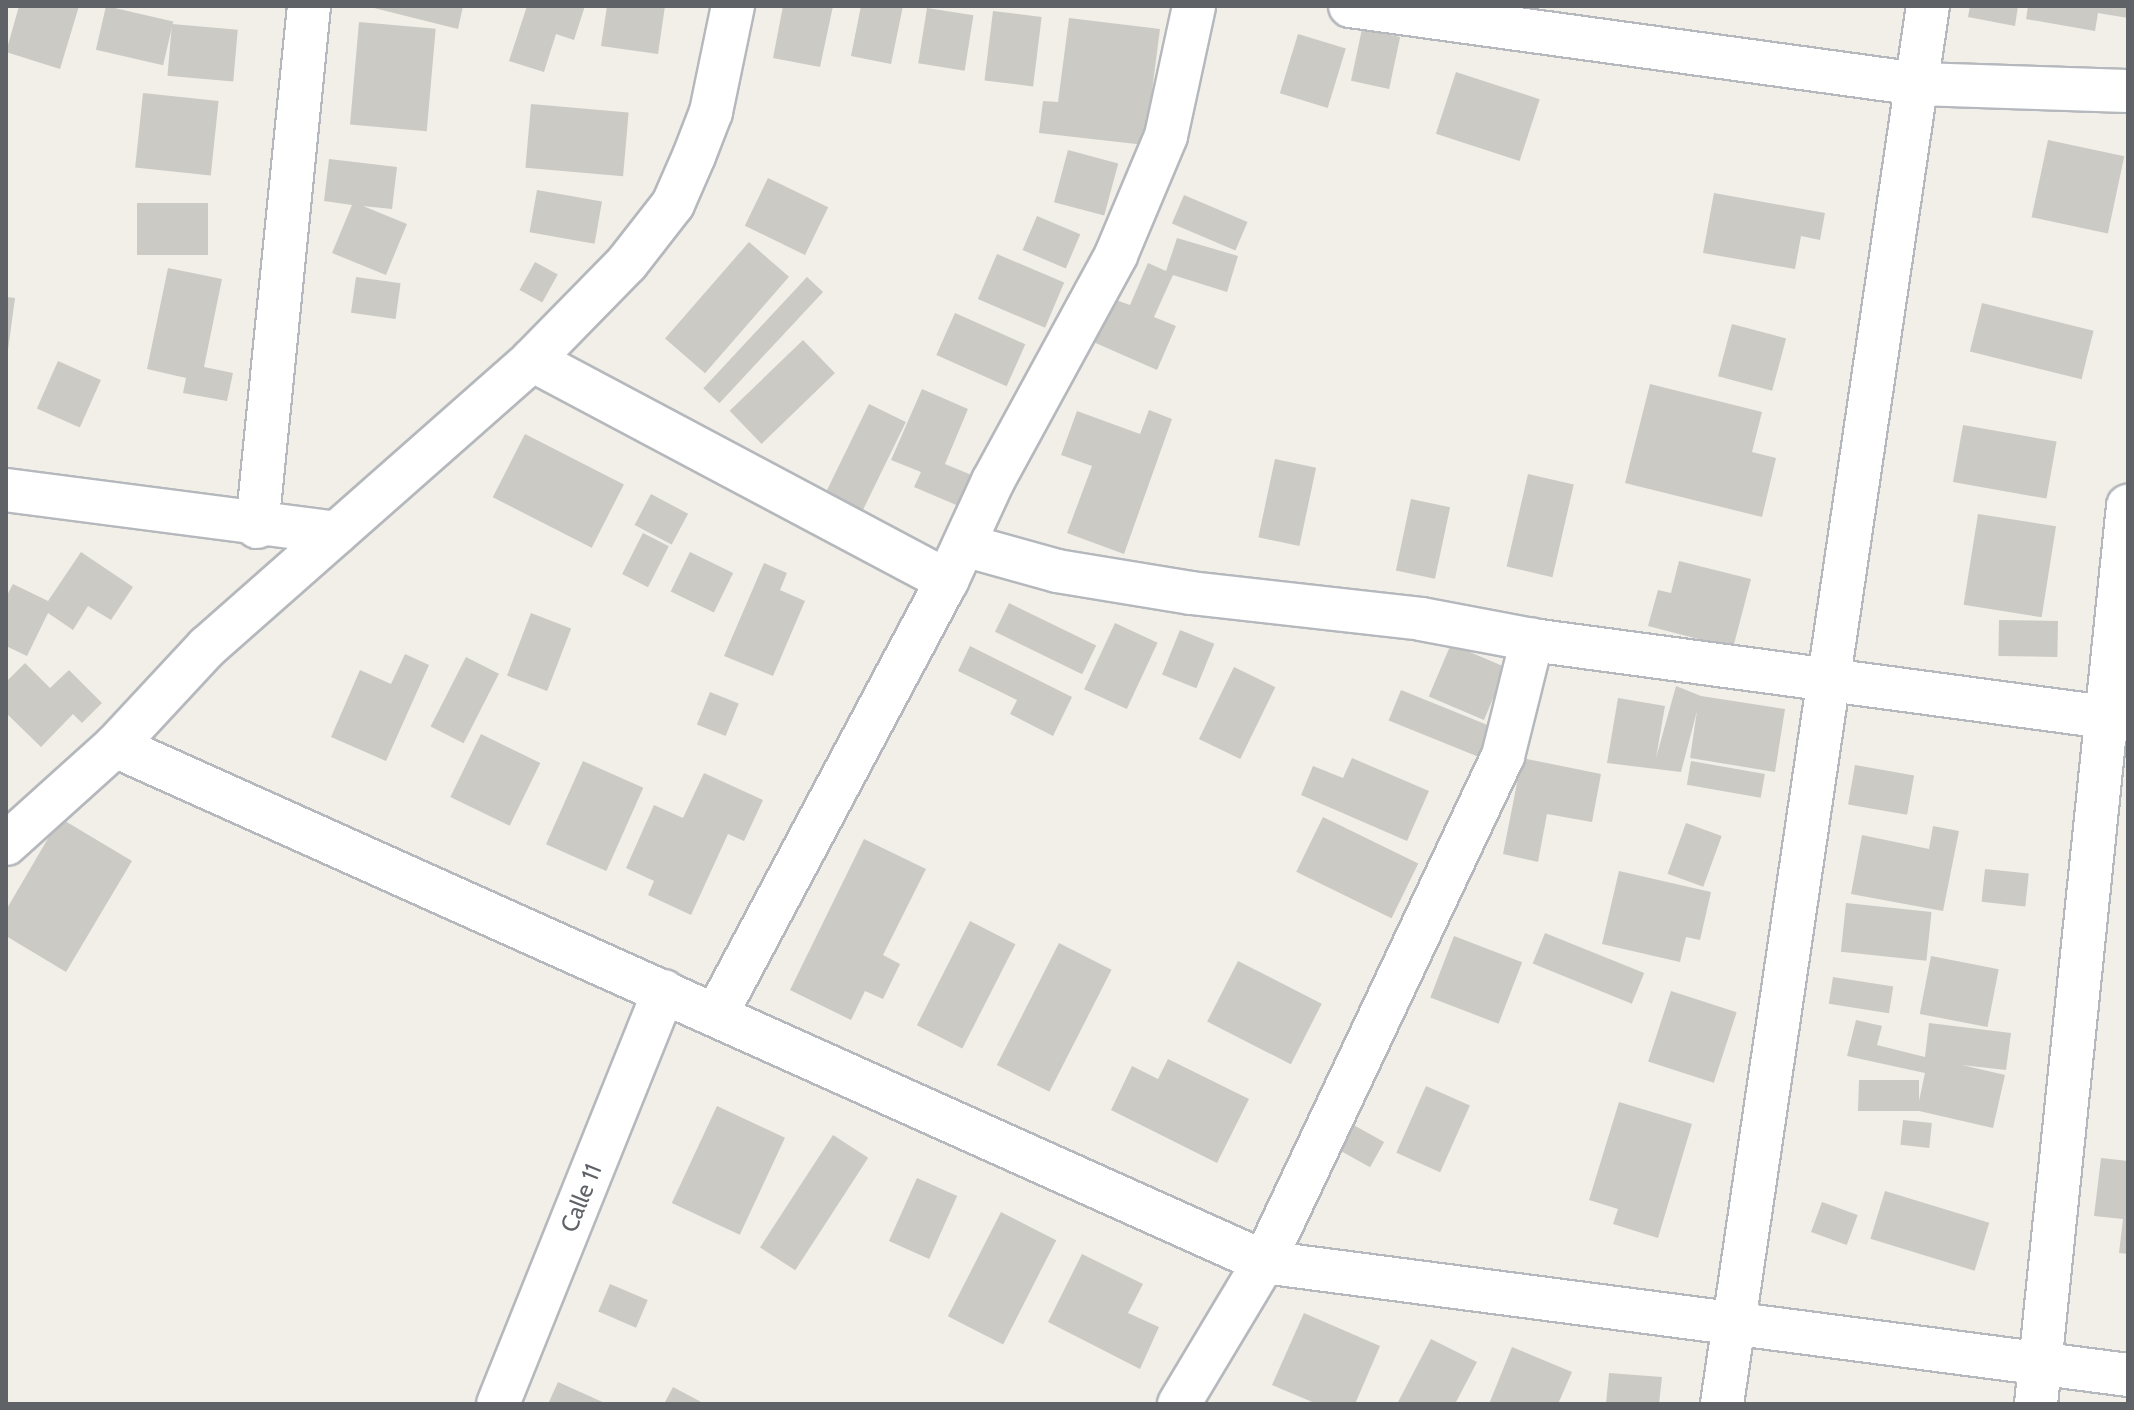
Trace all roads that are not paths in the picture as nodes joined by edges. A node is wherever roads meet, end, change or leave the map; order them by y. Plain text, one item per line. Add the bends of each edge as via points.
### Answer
1 (309, 6) edge
2 (733, 6) edge
3 (1194, 6) edge
4 (1350, 6) edge
5 (1928, 6) edge
6 (1918, 84) junction
7 (2128, 91) edge
8 (532, 360) junction
9 (6, 490) edge
10 (2128, 506) edge
11 (257, 527) junction
12 (336, 533) junction
13 (956, 563) junction
14 (1532, 640) junction
15 (1831, 680) junction
16 (2117, 719) edge
17 (115, 746) junction
18 (6, 844) edge
19 (664, 991) junction
20 (716, 1015) junction
21 (1264, 1262) junction
22 (1734, 1323) junction
23 (2128, 1375) edge
24 (2038, 1384) edge
25 (498, 1404) edge
26 (1179, 1404) edge
27 (1722, 1404) edge

1 - 11 street
2 - 8 street via 711,112 673,204 618,272
3 - 13 street via 1166,136 1116,255
4 - 6 street
5 - 6 street
6 - 7 street
6 - 15 street
8 - 12 street
8 - 13 street
9 - 11 street
10 - 16 street
11 - 12 street
12 - 17 street via 207,647
13 - 14 street via 1421,619
13 - 20 street
14 - 15 street
14 - 21 street via 1503,756
15 - 16 street
15 - 22 street
16 - 24 street
17 - 18 street
17 - 19 street
19 - 20 street
19 - 25 street, Calle 11
20 - 21 street
21 - 22 street
21 - 26 street
22 - 24 street
22 - 27 street
23 - 24 street

